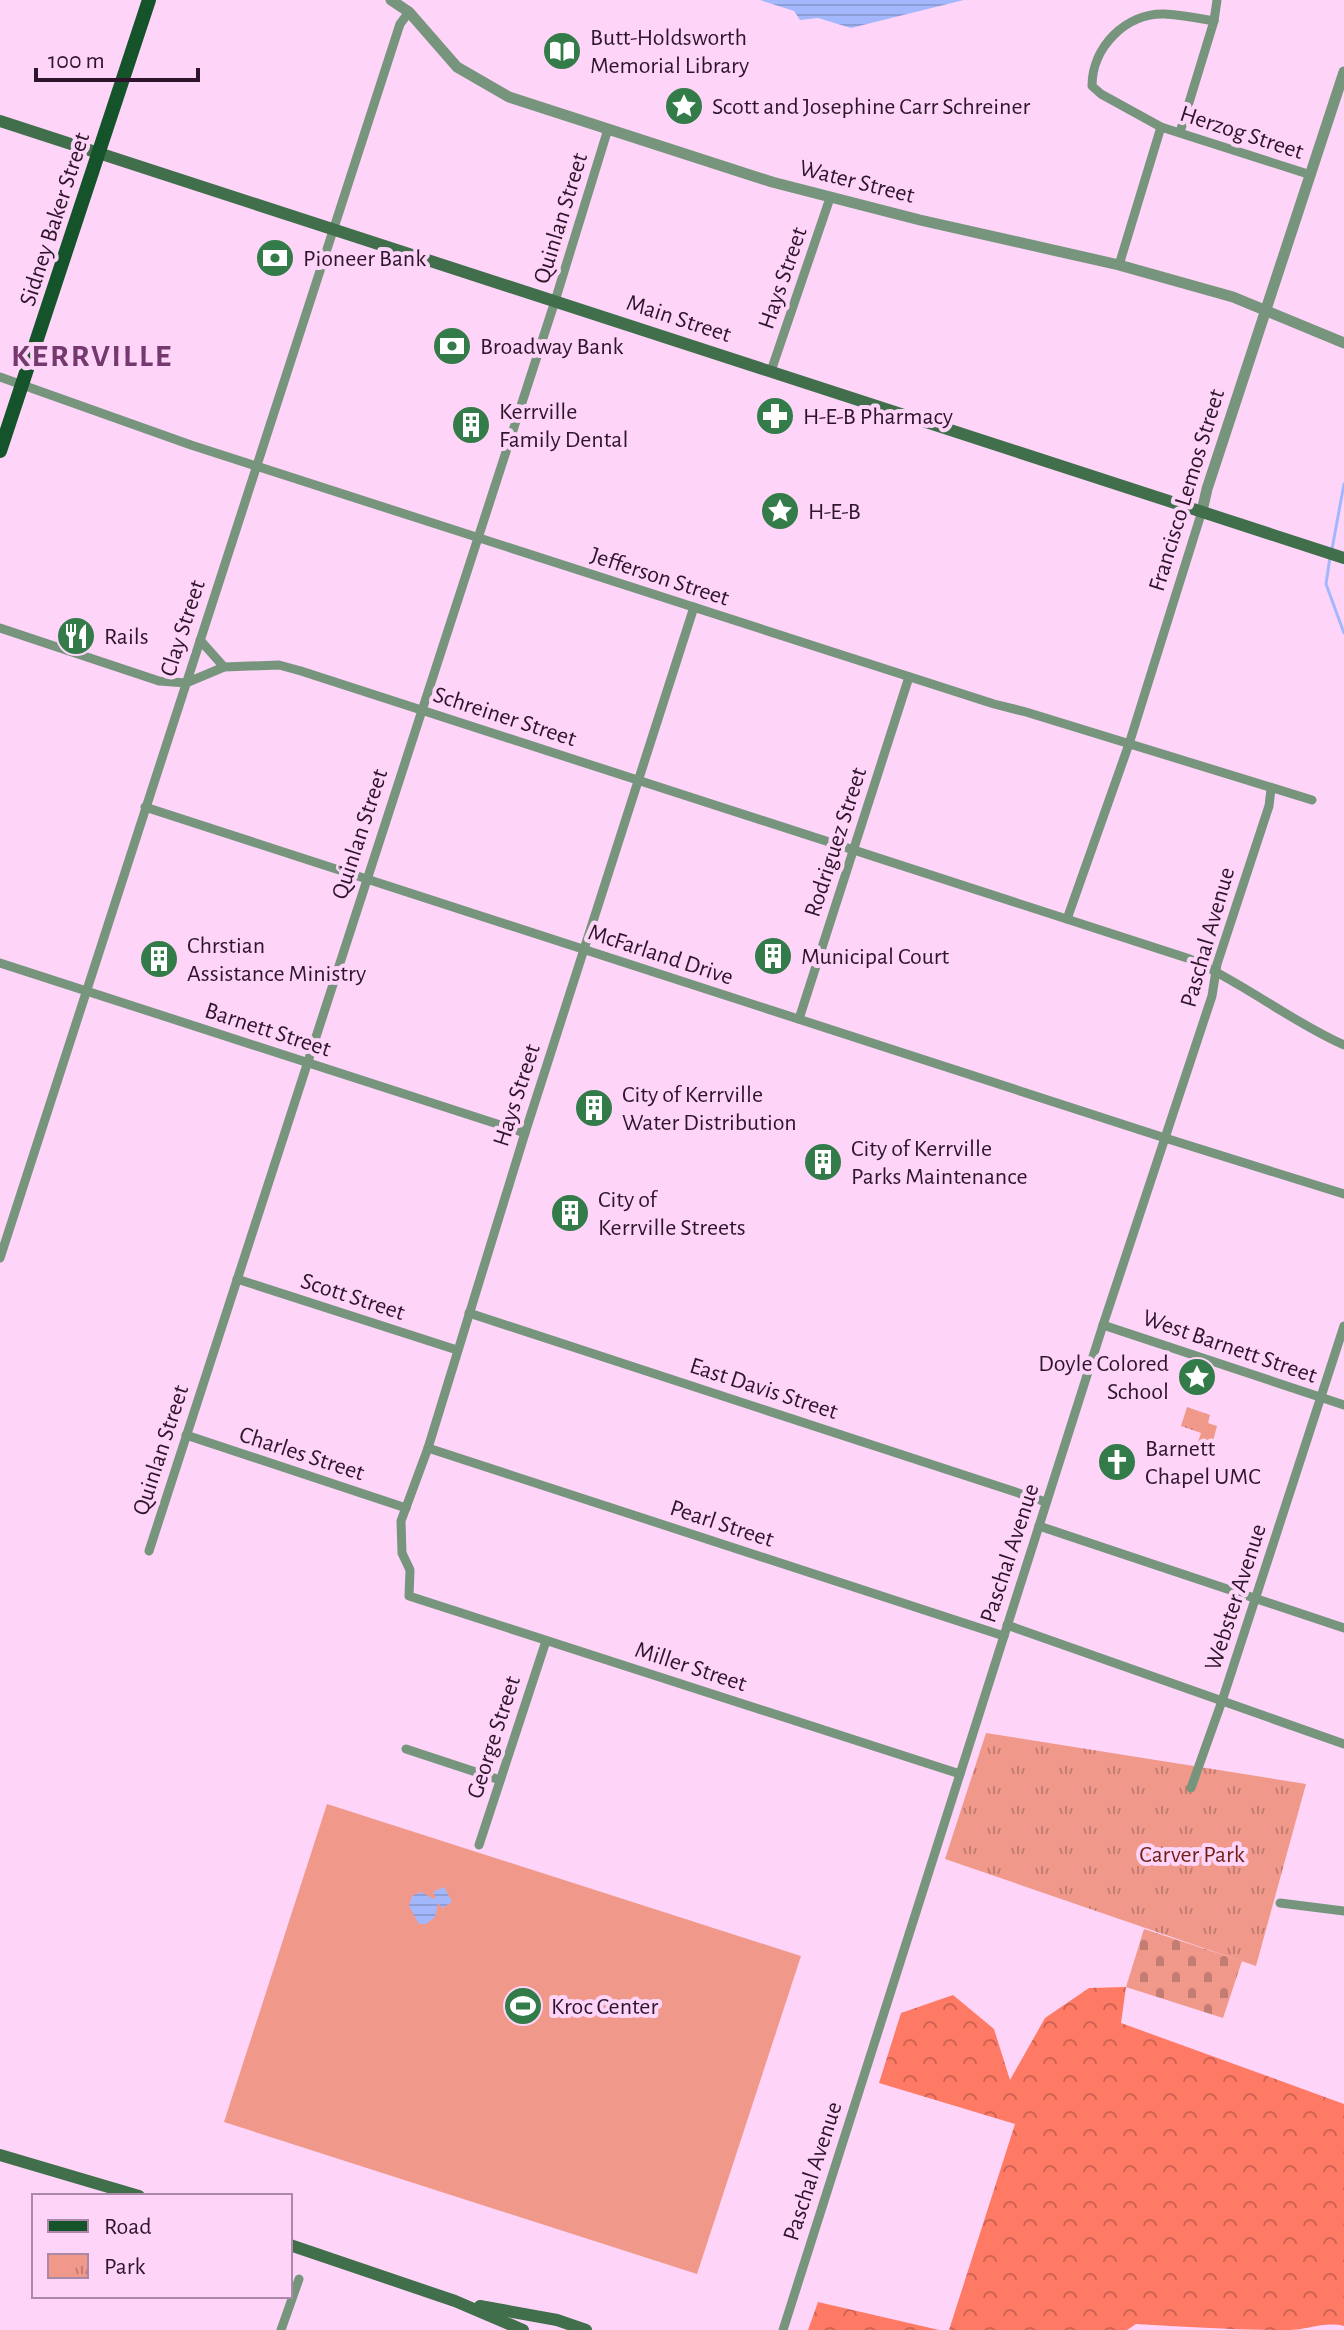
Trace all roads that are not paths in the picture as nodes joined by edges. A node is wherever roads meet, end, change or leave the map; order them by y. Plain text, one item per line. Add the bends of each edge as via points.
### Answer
1 (149, 0) edge
2 (391, 0) edge
3 (1217, 0) edge
4 (409, 12) junction
5 (1214, 21) junction
6 (1344, 72) edge
7 (0, 121) edge
8 (1161, 127) junction
9 (608, 129) junction
10 (1180, 132) junction
11 (99, 153) junction
12 (1311, 175) junction
13 (830, 198) junction
14 (332, 229) junction
15 (1119, 265) junction
16 (555, 301) junction
17 (1266, 310) junction
18 (1344, 343) edge
19 (771, 371) junction
20 (0, 377) edge
21 (22, 384) junction
22 (0, 451) edge
23 (256, 466) junction
24 (1202, 511) junction
25 (477, 537) junction
26 (1344, 558) edge
27 (694, 607) junction
28 (0, 628) edge
29 (200, 640) junction
30 (224, 667) junction
31 (909, 677) junction
32 (186, 683) junction
33 (421, 709) junction
34 (1129, 744) junction
35 (639, 781) junction
36 (1271, 789) junction
37 (1312, 800) dead end
38 (145, 807) junction
39 (854, 850) junction
40 (365, 879) junction
41 (1067, 919) junction
42 (584, 950) junction
43 (0, 963) edge
44 (1216, 971) junction
45 (85, 990) junction
46 (799, 1019) junction
47 (1344, 1045) edge
48 (308, 1063) junction
49 (525, 1133) junction
50 (1165, 1138) junction
51 (1344, 1194) edge
52 (0, 1258) edge
53 (237, 1279) junction
54 (469, 1313) junction
55 (1103, 1325) junction
56 (1344, 1326) edge
57 (457, 1350) junction
58 (1321, 1397) junction
59 (1344, 1405) edge
60 (186, 1435) junction
61 (428, 1448) junction
62 (1046, 1502) junction
63 (406, 1508) junction
64 (1039, 1526) junction
65 (149, 1551) dead end
66 (409, 1596) joint
67 (1256, 1598) junction
68 (1007, 1625) junction
69 (1344, 1628) edge
70 (1004, 1636) junction
71 (546, 1641) junction
72 (1222, 1701) junction
73 (1344, 1744) edge
74 (406, 1749) dead end
75 (960, 1774) junction
76 (500, 1780) junction
77 (1191, 1788) dead end
78 (479, 1845) dead end
79 (1280, 1903) dead end
80 (1344, 1911) edge
81 (0, 2155) edge
82 (132, 2194) edge
83 (292, 2246) edge
84 (299, 2279) dead end
85 (455, 2301) junction
86 (281, 2330) edge
87 (523, 2330) edge
88 (586, 2330) edge
89 (783, 2330) edge

1 - 11 main road, Sidney Baker Street
2 - 4 street, Water Street
3 - 5 street
4 - 9 street, Water Street via 457,67 479,82
4 - 14 street, Clay Street via 400,24
5 - 8 street via 1164,14 1143,17 1114,33 1101,49 1092,86
5 - 10 street
6 - 12 street, Francisco Lemos Street
7 - 11 main road, Main Street
8 - 10 street, Herzog Street
8 - 15 street, Herzog Street
9 - 13 street, Water Street
9 - 16 street, Quinlan Street
10 - 12 street, Herzog Street
11 - 14 main road, Main Street
11 - 21 main road, Sidney Baker Street
12 - 17 street, Francisco Lemos Street
13 - 15 street, Water Street
13 - 19 street, Hays Street
14 - 16 main road, Main Street
14 - 23 street, Clay Street
15 - 17 street, Water Street
16 - 19 main road, Main Street
16 - 25 street, Quinlan Street
17 - 18 street, Water Street
17 - 24 street, Francisco Lemos Street
19 - 24 main road, Main Street
20 - 21 street, Jefferson Street
21 - 22 main road, Sidney Baker Street
21 - 23 street, Jefferson Street
23 - 25 street, Jefferson Street
23 - 29 street, Clay Street
24 - 26 main road, Main Street
24 - 34 street, Francisco Lemos Street
25 - 27 street, Jefferson Street
25 - 33 street, Quinlan Street
27 - 31 street, Jefferson Street
27 - 35 street, Hays Street
28 - 32 street via 159,681
29 - 30 street
29 - 32 street, Clay Street
30 - 32 street, Schreiner Street
30 - 33 street, Schreiner Street via 279,665
31 - 34 street, Jefferson Street
31 - 39 street, Rodriguez Street
32 - 38 street, Clay Street
33 - 35 street, Schreiner Street
33 - 40 street, Quinlan Street
34 - 36 street, Jefferson Street
34 - 41 street, Francisco Lemos Street
35 - 39 street, Schreiner Street
35 - 42 street, Hays Street
36 - 37 street, Jefferson Street
36 - 44 street, Paschal Avenue
38 - 40 street, McFarland Drive
38 - 45 street, Clay Street
39 - 41 street, Schreiner Street
39 - 46 street, Rodriguez Street
40 - 42 street, McFarland Drive
40 - 48 street, Quinlan Street
41 - 44 street, Schreiner Street
42 - 46 street, McFarland Drive
42 - 49 street, Hays Street
43 - 45 street, Barnett Street
44 - 47 street, Schreiner Street
44 - 50 street, Paschal Avenue
45 - 48 street, Barnett Street
45 - 52 street, Clay Street
46 - 50 street, McFarland Drive
48 - 49 street, Barnett Street
48 - 53 street, Quinlan Street
49 - 54 street, Hays Street
50 - 51 street, McFarland Drive
50 - 55 street, Paschal Avenue
53 - 57 street, Scott Street
53 - 60 street, Quinlan Street
54 - 57 street, Hays Street
54 - 62 street, East Davis Street
55 - 58 street, West Barnett Street
55 - 62 street, Paschal Avenue
56 - 58 street, Webster Avenue
57 - 61 street, Hays Street
58 - 59 street, West Barnett Street
58 - 67 street, Webster Avenue
60 - 63 street, Charles Street
60 - 65 street, Quinlan Street
61 - 63 street, Hays Street
61 - 70 street, Pearl Street
62 - 64 street, Paschal Avenue
63 - 66 street, Hays Street via 400,1537 410,1570
64 - 67 street
64 - 68 street, Paschal Avenue
66 - 71 street, Miller Street
67 - 69 street
67 - 72 street, Webster Avenue
68 - 70 street, Paschal Avenue
68 - 72 street
70 - 75 street, Paschal Avenue
71 - 75 street, Miller Street
71 - 76 street, George Street
72 - 73 street
72 - 77 street, Webster Avenue
74 - 76 street
75 - 89 street, Paschal Avenue
76 - 78 street, George Street
79 - 80 street
81 - 82 main road
83 - 85 main road
84 - 86 street
85 - 87 main road
85 - 88 main road

